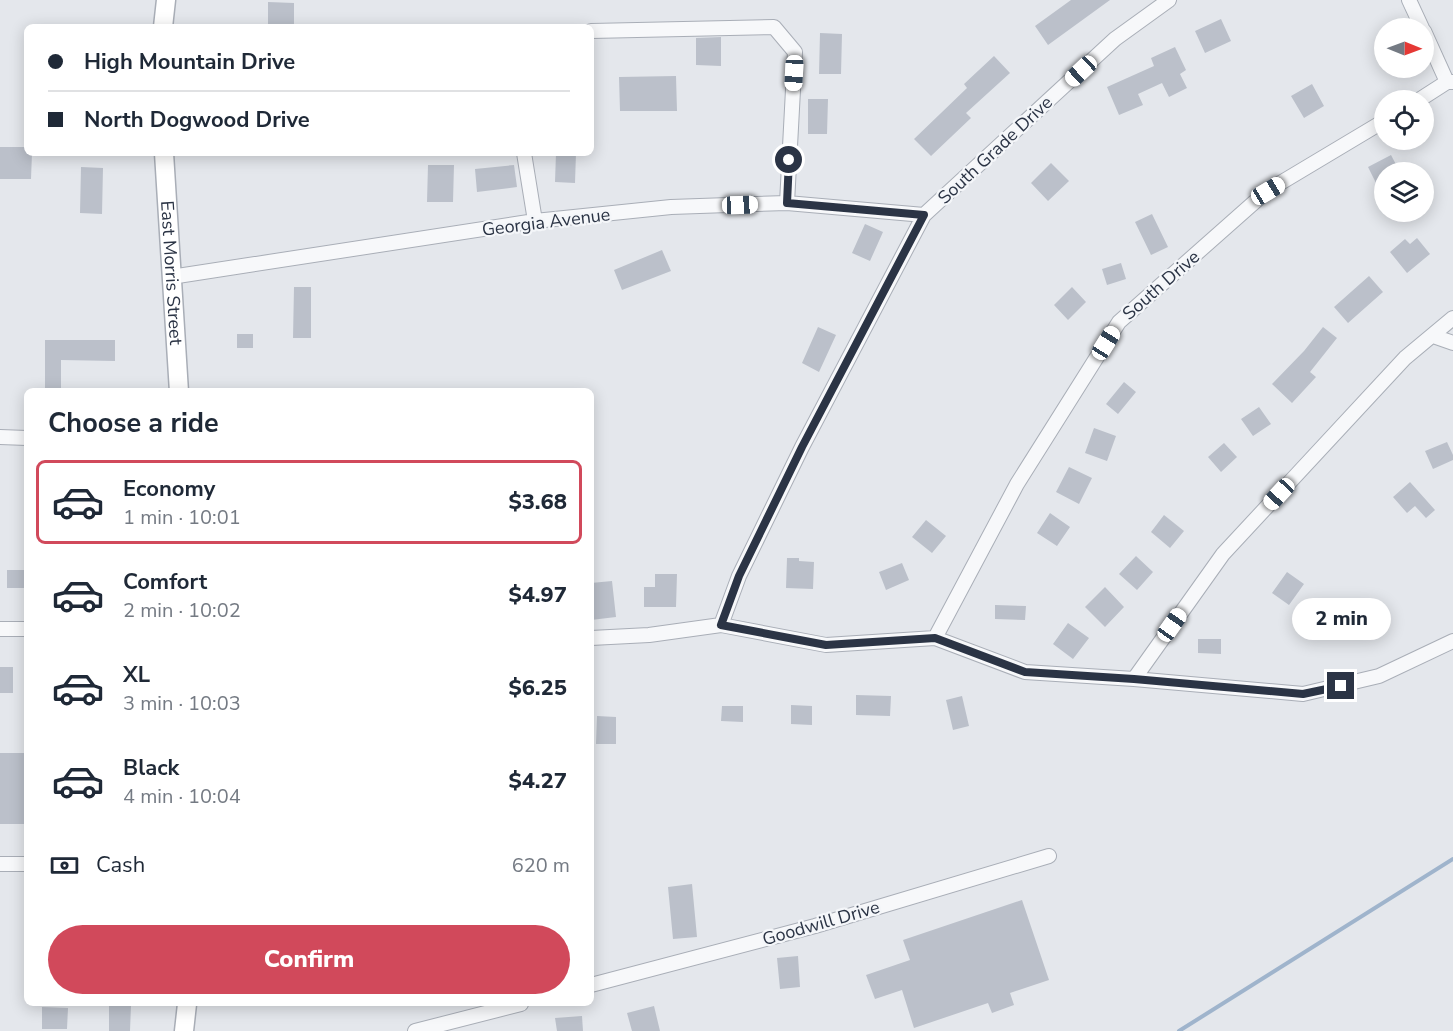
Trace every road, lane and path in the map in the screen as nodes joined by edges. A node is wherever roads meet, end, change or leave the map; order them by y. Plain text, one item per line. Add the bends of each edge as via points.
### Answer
1 (166, 0) edge
2 (1169, 0) edge
3 (1409, 0) edge
4 (1417, 18) edge
5 (163, 24) edge
6 (594, 31) edge
7 (1434, 51) edge
8 (1450, 82) edge
9 (1434, 91) edge
10 (1374, 128) edge
11 (164, 156) edge
12 (524, 156) edge
13 (787, 203) junction
14 (924, 215) junction
15 (535, 221) junction
16 (171, 278) junction
17 (1453, 318) edge
18 (1433, 336) junction
19 (1453, 343) edge
20 (179, 388) edge
21 (0, 437) edge
22 (24, 438) edge
23 (721, 625) junction
24 (0, 629) edge
25 (24, 629) edge
26 (594, 638) edge
27 (935, 638) junction
28 (1453, 641) edge
29 (1134, 679) junction
30 (1049, 856) dead end
31 (0, 864) edge
32 (24, 864) edge
33 (594, 984) edge
34 (187, 1006) edge
35 (513, 1006) edge
36 (184, 1031) edge
37 (415, 1031) edge

1 - 5 main road
2 - 14 street, South Grade Drive via 1115,39
3 - 4 street
6 - 13 street via 774,27 795,52
7 - 8 street
8 - 9 street
10 - 27 street, South Drive via 1268,191 1119,322 1017,484
11 - 16 main road, East Morris Street
12 - 15 street
13 - 14 street, Georgia Avenue
13 - 15 street, Georgia Avenue via 671,207
14 - 23 street, South Grade Drive via 802,447 739,576
15 - 16 street, Georgia Avenue
16 - 20 main road, East Morris Street
17 - 18 street
18 - 19 street
18 - 29 street via 1405,358 1223,554
21 - 22 street
23 - 26 street
23 - 27 street via 826,645
24 - 25 street
27 - 29 street via 1025,672
28 - 29 street via 1379,676 1303,694
30 - 33 street, Goodwill Drive via 815,926
31 - 32 street
34 - 36 main road
35 - 37 street

